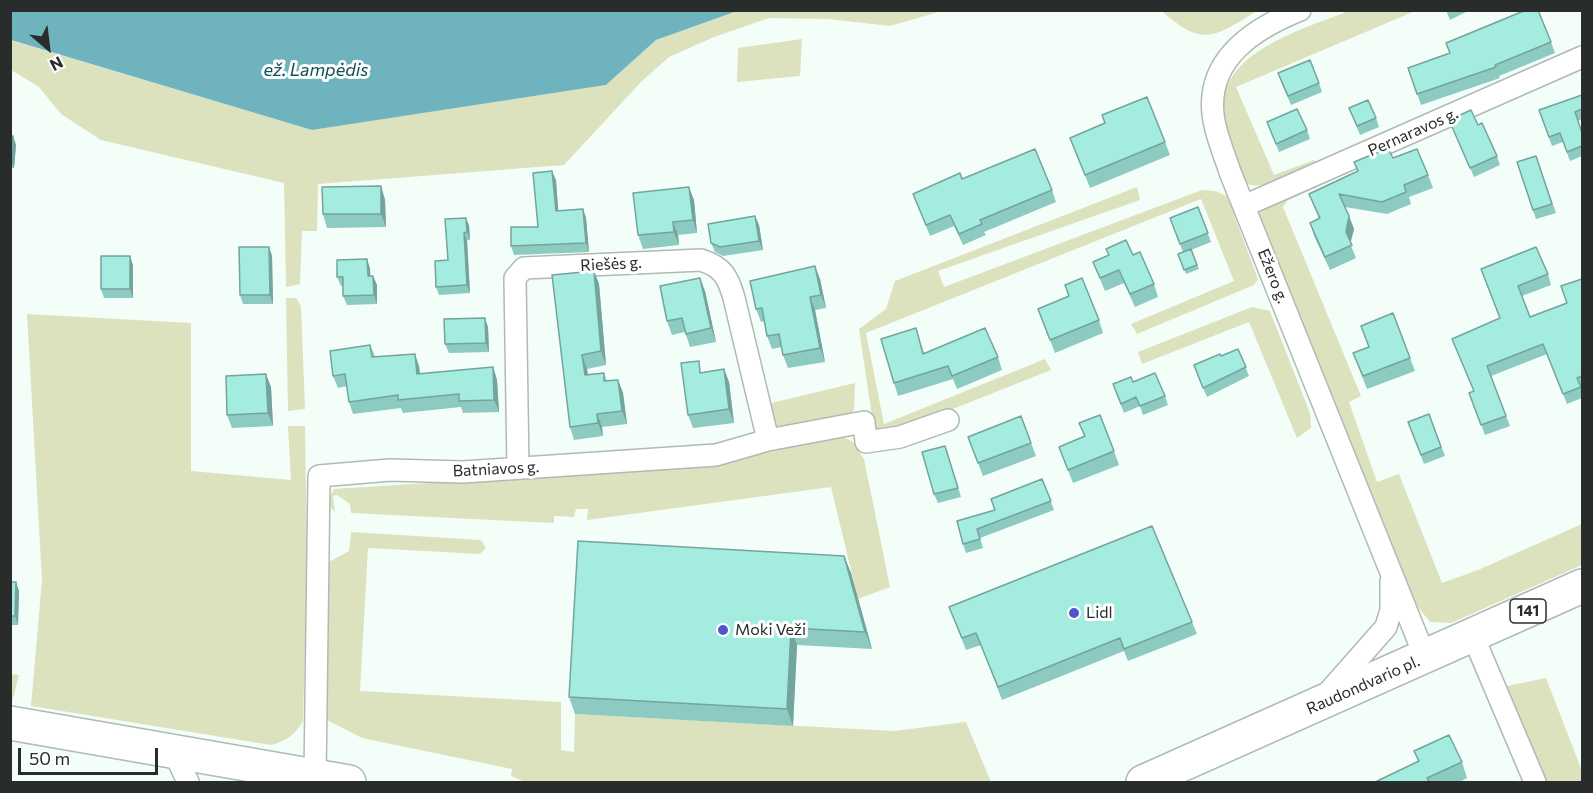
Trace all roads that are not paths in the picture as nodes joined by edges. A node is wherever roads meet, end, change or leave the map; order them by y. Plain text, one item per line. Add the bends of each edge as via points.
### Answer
1 (1300, 10) edge
2 (1582, 57) edge
3 (1244, 206) junction
4 (948, 420) dead end
5 (768, 440) junction
6 (518, 468) junction
7 (1390, 575) junction
8 (1582, 586) edge
9 (1473, 636) junction
10 (1425, 657) junction
11 (1317, 706) junction
12 (10, 723) edge
13 (174, 752) junction
14 (315, 777) junction
15 (188, 783) edge
16 (349, 783) edge
17 (1143, 783) edge
18 (1534, 783) edge

1 - 3 street, Ežero g. via 1254,32 1222,64 1213,113 1217,135
2 - 3 street, Pernaravos g.
3 - 7 street, Ežero g.
4 - 5 street, Batniavos g. via 900,437 866,442 864,422
5 - 6 street, Batniavos g. via 716,455
5 - 6 street, Riešės g. via 735,298 729,280 715,265 701,260 525,268 515,278
6 - 14 street, Batniavos g. via 463,472 390,470 319,476
7 - 10 street, Ežero g.
7 - 11 street, Ežero g. via 1391,609 1386,627
8 - 9 main road, Raudondvario pl. / 141
9 - 10 main road, Raudondvario pl. / 141
9 - 18 street
10 - 11 main road, Raudondvario pl. / 141
11 - 17 main road, Raudondvario pl. / 141
12 - 13 main road
13 - 14 main road
13 - 15 street
14 - 16 main road

